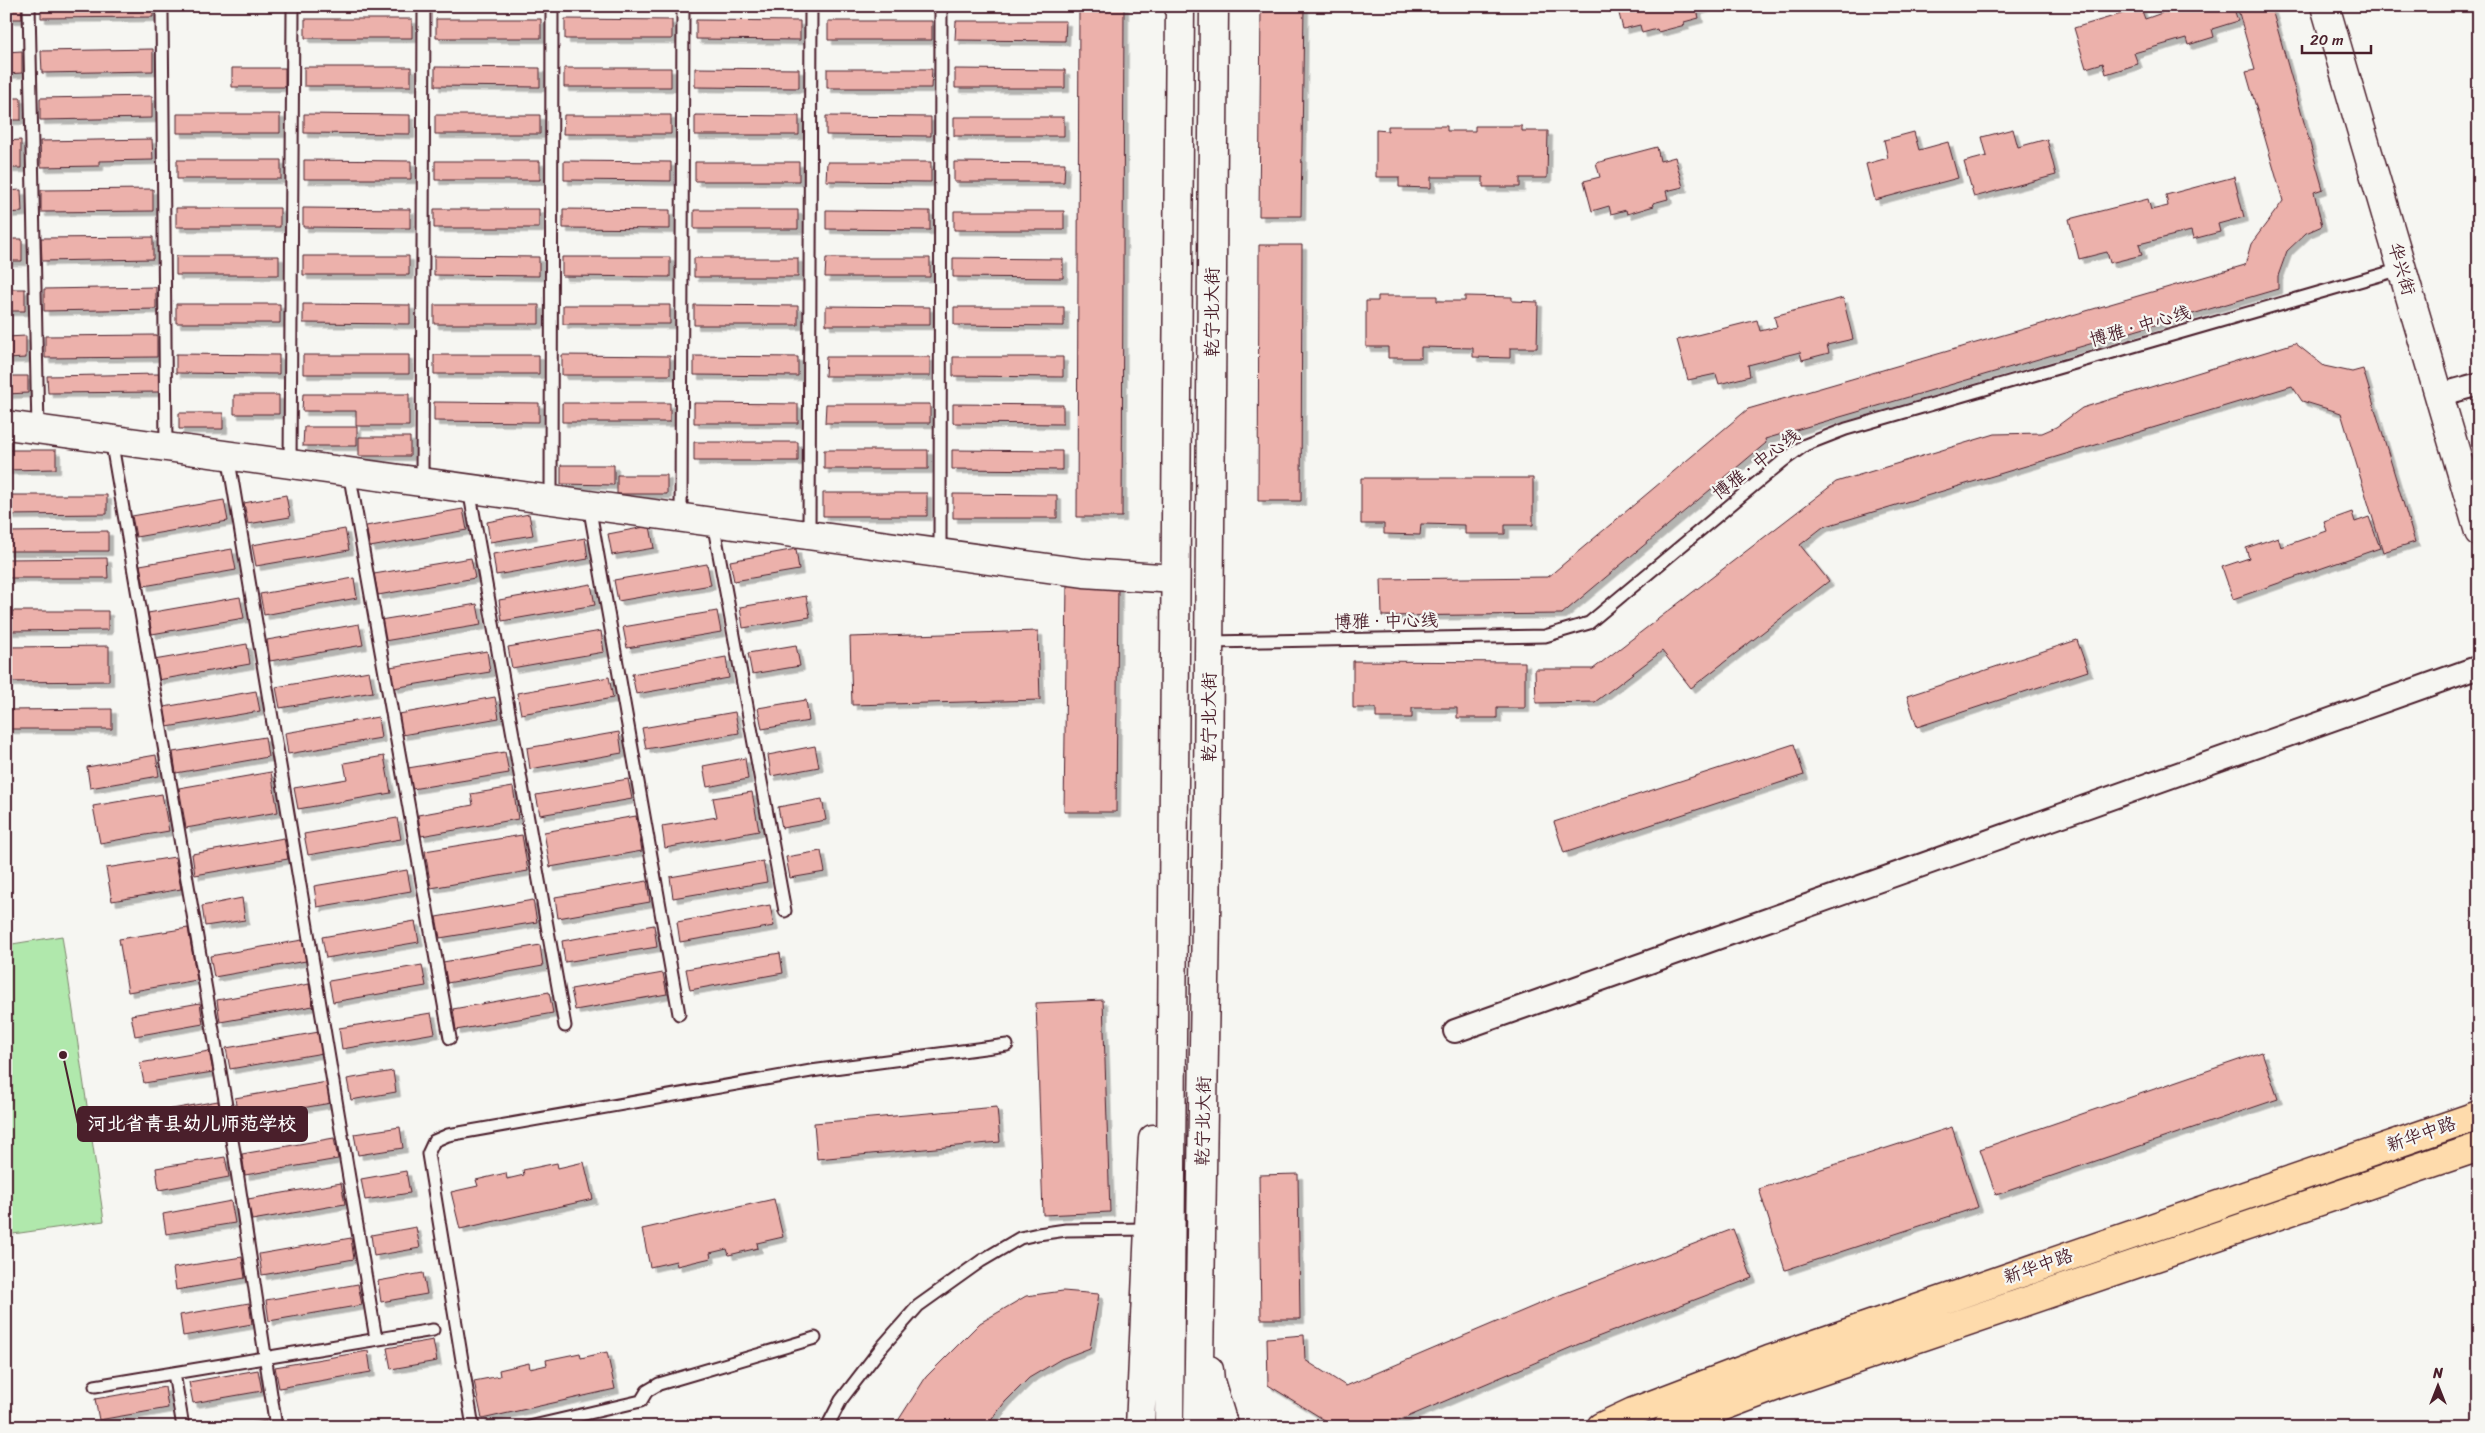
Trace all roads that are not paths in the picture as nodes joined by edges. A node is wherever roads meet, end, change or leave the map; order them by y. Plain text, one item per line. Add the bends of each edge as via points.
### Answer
1 (29, 6) edge
2 (424, 6) edge
3 (552, 6) edge
4 (683, 6) edge
5 (810, 6) edge
6 (941, 6) edge
7 (1180, 6) edge
8 (1214, 6) edge
9 (2324, 6) edge
10 (293, 10) dead end
11 (162, 12) dead end
12 (2401, 269) junction
13 (2479, 384) edge
14 (2438, 395) junction
15 (6, 425) edge
16 (38, 429) junction
17 (111, 439) junction
18 (166, 447) junction
19 (228, 455) junction
20 (290, 464) junction
21 (349, 472) junction
22 (422, 482) junction
23 (469, 488) junction
24 (551, 500) junction
25 (589, 505) junction
26 (681, 518) junction
27 (713, 522) junction
28 (2479, 532) edge
29 (809, 535) junction
30 (940, 553) junction
31 (1175, 579) junction
32 (1209, 642) junction
33 (2479, 666) edge
34 (785, 910) dead end
35 (678, 1014) dead end
36 (1172, 1020) junction
37 (564, 1026) dead end
38 (1455, 1031) dead end
39 (450, 1038) dead end
40 (1007, 1045) dead end
41 (2479, 1115) edge
42 (2479, 1147) edge
43 (1149, 1229) junction
44 (1201, 1251) junction
45 (433, 1330) dead end
46 (815, 1338) dead end
47 (376, 1339) junction
48 (265, 1358) junction
49 (174, 1373) junction
50 (96, 1386) dead end
51 (183, 1427) edge
52 (276, 1427) edge
53 (474, 1427) edge
54 (529, 1427) edge
55 (827, 1427) edge
56 (1140, 1427) edge
57 (1168, 1427) edge
58 (1198, 1427) edge
59 (1224, 1427) edge
60 (1601, 1427) edge
61 (1668, 1427) edge

1 - 16 lane
2 - 22 lane
3 - 24 lane
4 - 26 lane
5 - 29 lane
6 - 30 lane
7 - 31 main road, 乾宁北大街
8 - 32 main road, 乾宁北大街
9 - 12 main road, 华兴街
10 - 20 lane
11 - 18 lane
12 - 14 main road, 华兴街
12 - 32 lane, 博雅 · 中心线 via 1846,429 1805,445 1589,623 1570,631 1545,636
13 - 14 street
14 - 28 main road, 华兴街
15 - 16 main road
16 - 17 main road
17 - 18 main road
17 - 48 lane via 234,1152
18 - 19 main road
19 - 20 main road
19 - 47 lane
20 - 21 main road
21 - 22 main road
21 - 39 lane
22 - 23 main road
23 - 24 main road
23 - 37 lane
24 - 25 main road
25 - 26 main road
25 - 35 lane
26 - 27 main road
27 - 29 main road
27 - 34 lane
29 - 30 main road
30 - 31 main road via 1084,573
31 - 36 main road, 乾宁北大街
32 - 44 main road, 乾宁北大街
33 - 38 street
36 - 43 main road via 1156,1068
36 - 57 main road, 乾宁北大街
40 - 53 lane via 802,1073 448,1135 434,1142 428,1154
41 - 60 main road, 新华中路 via 1768,1360
42 - 61 main road, 新华中路 via 1777,1386
43 - 55 lane via 1066,1230 1038,1234 1020,1238 981,1261 918,1306 841,1400
43 - 56 main road
44 - 58 main road, 乾宁北大街
44 - 59 main road via 1210,1382
45 - 47 lane
46 - 54 lane via 660,1384 647,1391 641,1401
47 - 48 lane
48 - 49 lane
48 - 52 lane
49 - 50 lane
49 - 51 lane

